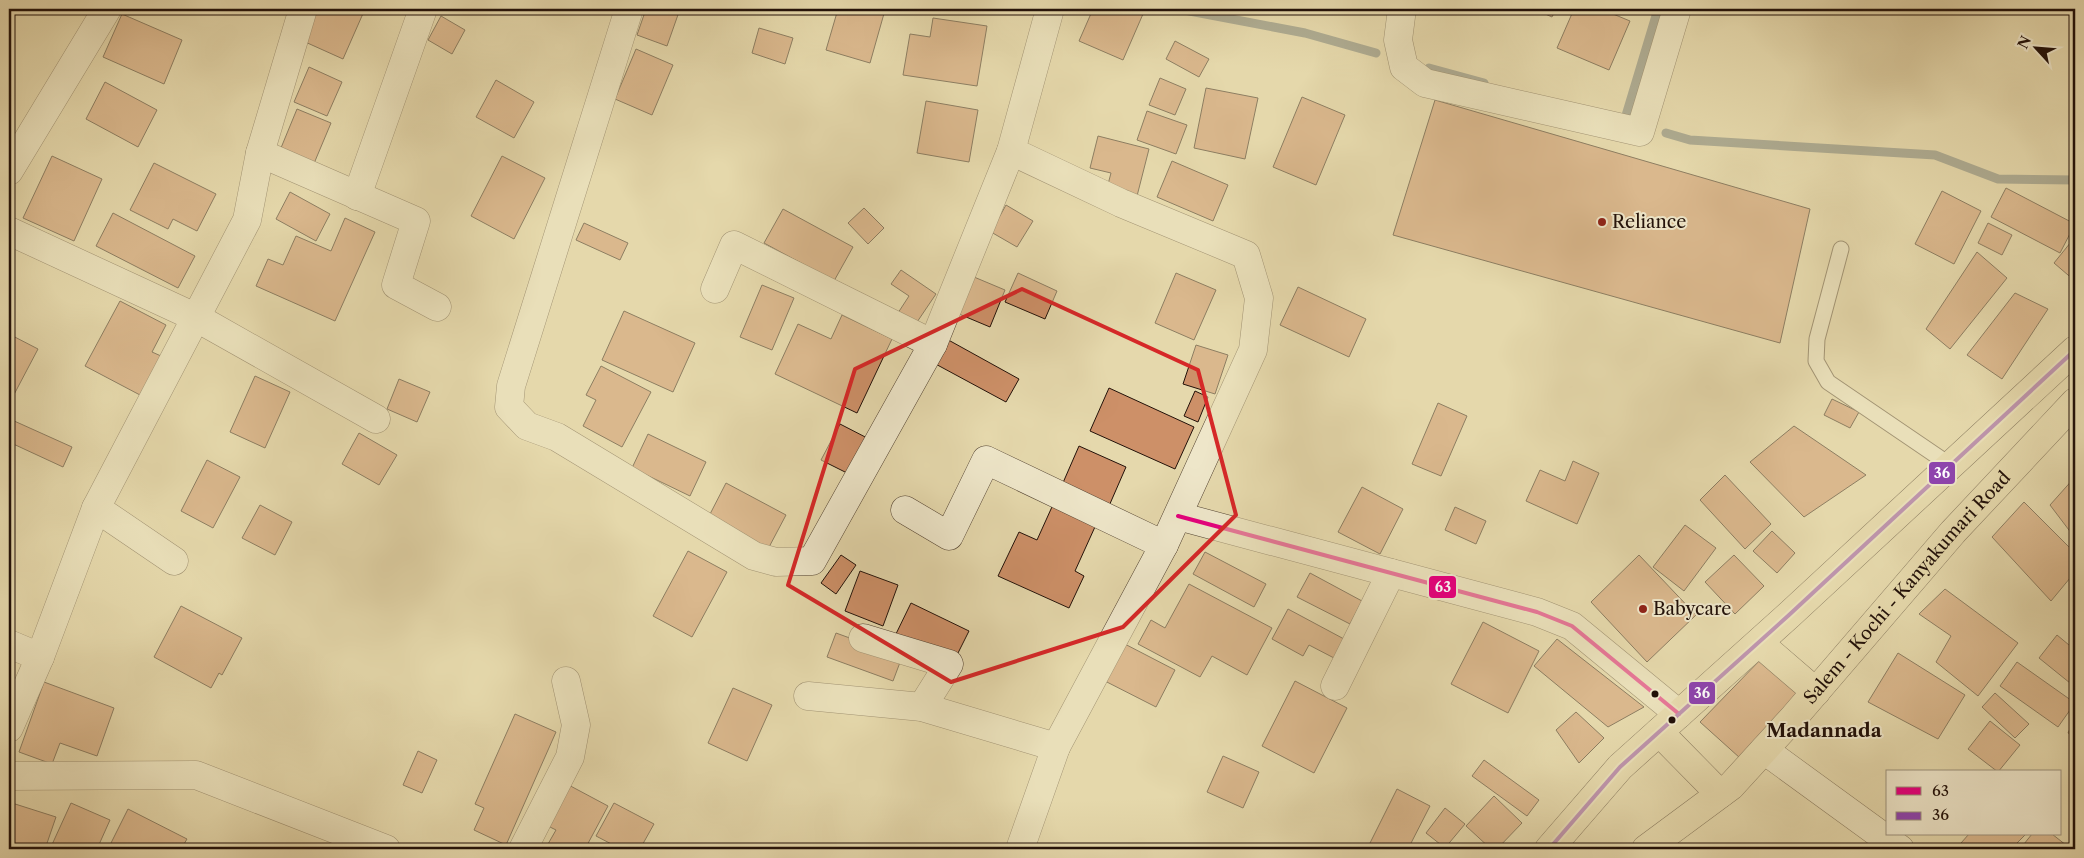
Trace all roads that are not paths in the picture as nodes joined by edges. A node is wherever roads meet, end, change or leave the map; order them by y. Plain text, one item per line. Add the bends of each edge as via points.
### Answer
1 (107, 9) edge
2 (303, 9) edge
3 (423, 9) edge
4 (629, 9) edge
5 (1050, 9) edge
6 (1402, 9) edge
7 (1678, 9) edge
8 (1011, 151) junction
9 (260, 153) junction
10 (9, 171) edge
11 (357, 196) junction
12 (9, 231) edge
13 (1841, 249) dead end
14 (715, 289) dead end
15 (437, 307) dead end
16 (197, 318) junction
17 (932, 344) junction
18 (2075, 350) edge
19 (2075, 402) edge
20 (376, 419) dead end
21 (1950, 465) junction
22 (96, 508) junction
23 (905, 510) dead end
24 (1178, 516) junction
25 (1164, 545) junction
26 (174, 561) dead end
27 (1391, 573) junction
28 (863, 638) dead end
29 (1759, 643) junction
30 (9, 644) edge
31 (40, 657) junction
32 (566, 681) dead end
33 (1335, 686) dead end
34 (1816, 692) junction
35 (808, 696) dead end
36 (922, 708) junction
37 (1680, 714) junction
38 (9, 728) edge
39 (1659, 732) junction
40 (1056, 748) junction
41 (1764, 750) junction
42 (9, 776) edge
43 (1720, 794) junction
44 (386, 849) edge
45 (523, 849) edge
46 (1020, 849) edge
47 (1548, 849) edge
48 (1646, 849) edge
49 (1900, 849) edge

1 - 10 street
2 - 9 street
3 - 11 street
4 - 17 street via 512,386 509,407 527,426 557,437 754,556 776,562 812,561
5 - 8 street
6 - 7 street via 1398,40 1404,67 1426,83 1640,132
8 - 17 street
8 - 24 street via 1121,203 1246,255 1259,298 1253,350
9 - 11 street
9 - 16 street via 247,220
11 - 15 street via 416,221 396,285
12 - 16 street
13 - 21 lane via 1817,339 1816,361 1828,382
14 - 17 street via 734,246
16 - 20 street
16 - 22 street
18 - 21 main road
19 - 34 main road, Salem - Kochi - Kanyakumari Road via 1953,532
21 - 29 main road
22 - 26 street
22 - 31 street
23 - 25 street via 949,536 986,460
24 - 25 street
24 - 27 street
25 - 40 street
27 - 33 street
27 - 37 street via 1537,612 1572,626
28 - 36 street via 949,664
29 - 34 main road
29 - 37 main road
30 - 31 street
31 - 38 street
32 - 45 street via 576,725 570,757
34 - 41 main road, Salem - Kochi - Kanyakumari Road
35 - 36 street
36 - 40 street
37 - 39 main road
39 - 43 main road
39 - 47 main road via 1620,767
40 - 46 street
41 - 43 main road, Salem - Kochi - Kanyakumari Road
41 - 49 street
42 - 44 street via 196,775
43 - 48 main road, Salem - Kochi - Kanyakumari Road

